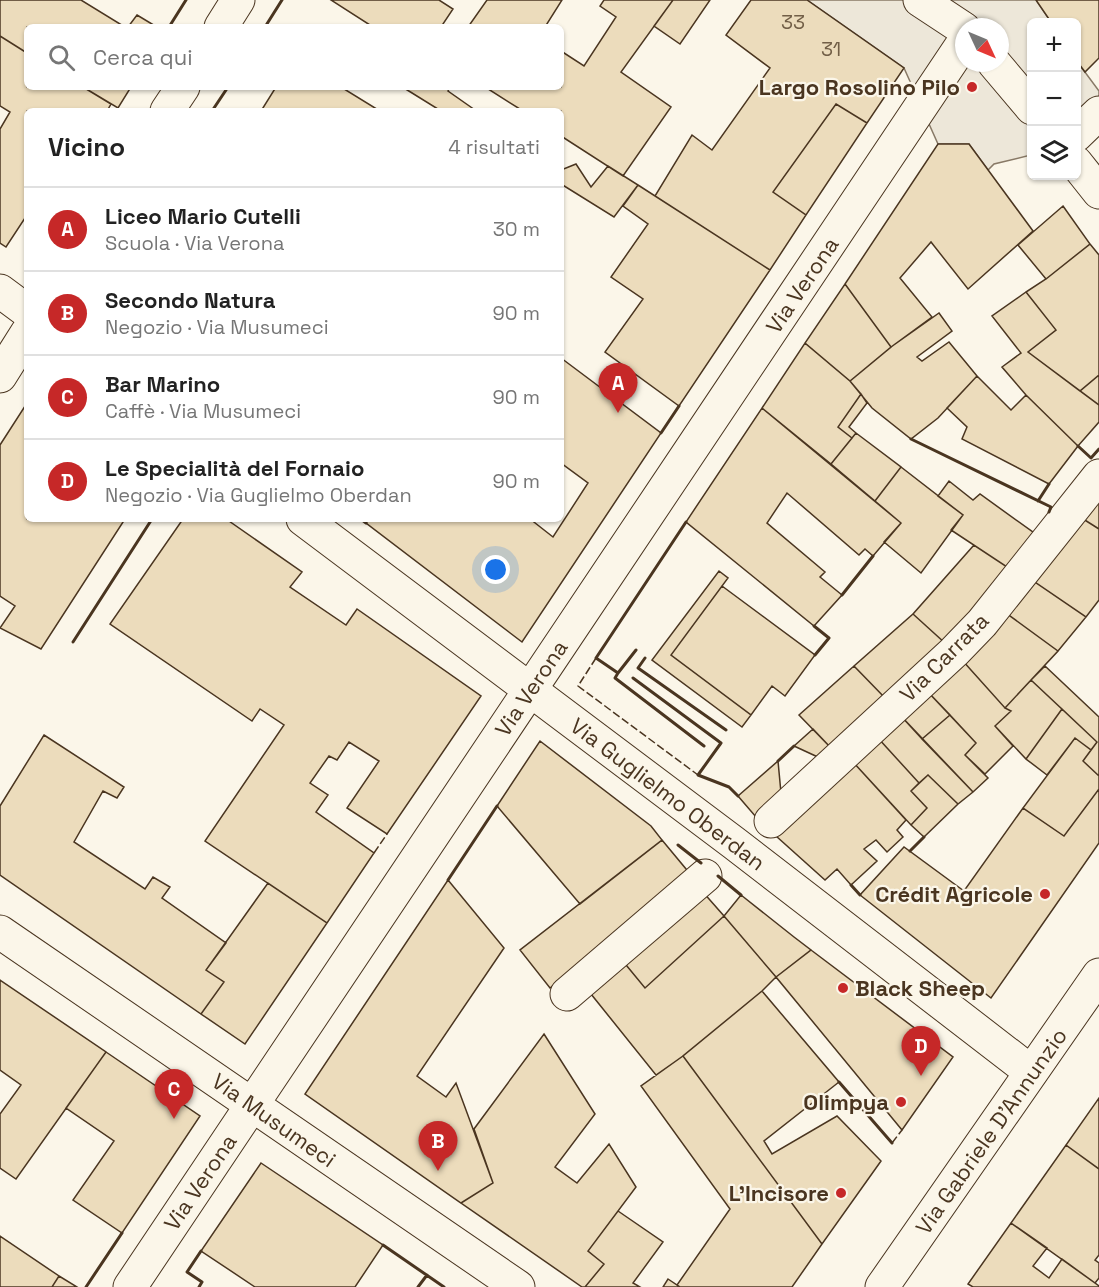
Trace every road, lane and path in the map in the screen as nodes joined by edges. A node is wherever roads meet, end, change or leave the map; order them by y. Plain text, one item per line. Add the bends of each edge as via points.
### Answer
1 (238, 0) edge
2 (920, 0) edge
3 (948, 0) edge
4 (959, 18) edge
5 (955, 22) edge
6 (223, 24) edge
7 (955, 56) edge
8 (1002, 72) edge
9 (181, 90) edge
10 (1027, 102) edge
11 (169, 108) edge
12 (1099, 113) edge
13 (1081, 131) edge
14 (1081, 169) edge
15 (1099, 192) edge
16 (0, 291) edge
17 (24, 310) edge
18 (24, 338) edge
19 (0, 376) edge
20 (1099, 476) edge
21 (307, 522) edge
22 (530, 690) junction
23 (771, 821) dead end
24 (705, 876) dead end
25 (0, 932) edge
26 (1099, 975) edge
27 (567, 994) dead end
28 (1031, 1072) junction
29 (252, 1105) junction
30 (130, 1287) edge
31 (518, 1287) edge
32 (882, 1287) edge

1 - 6 street
2 - 5 street
3 - 4 street
7 - 22 street, Via Verona
8 - 10 street
9 - 11 street
12 - 13 street
14 - 15 street
16 - 17 street
18 - 19 street
20 - 23 street, Via Carrata via 982,623
21 - 22 street, Via Guglielmo Oberdan
22 - 28 street, Via Guglielmo Oberdan
22 - 29 street, Via Verona
24 - 27 street
25 - 29 street, Via Musumeci
26 - 28 street, Via Gabriele D'Annunzio
28 - 32 street, Via Gabriele D'Annunzio
29 - 30 street, Via Verona
29 - 31 street, Via Musumeci

